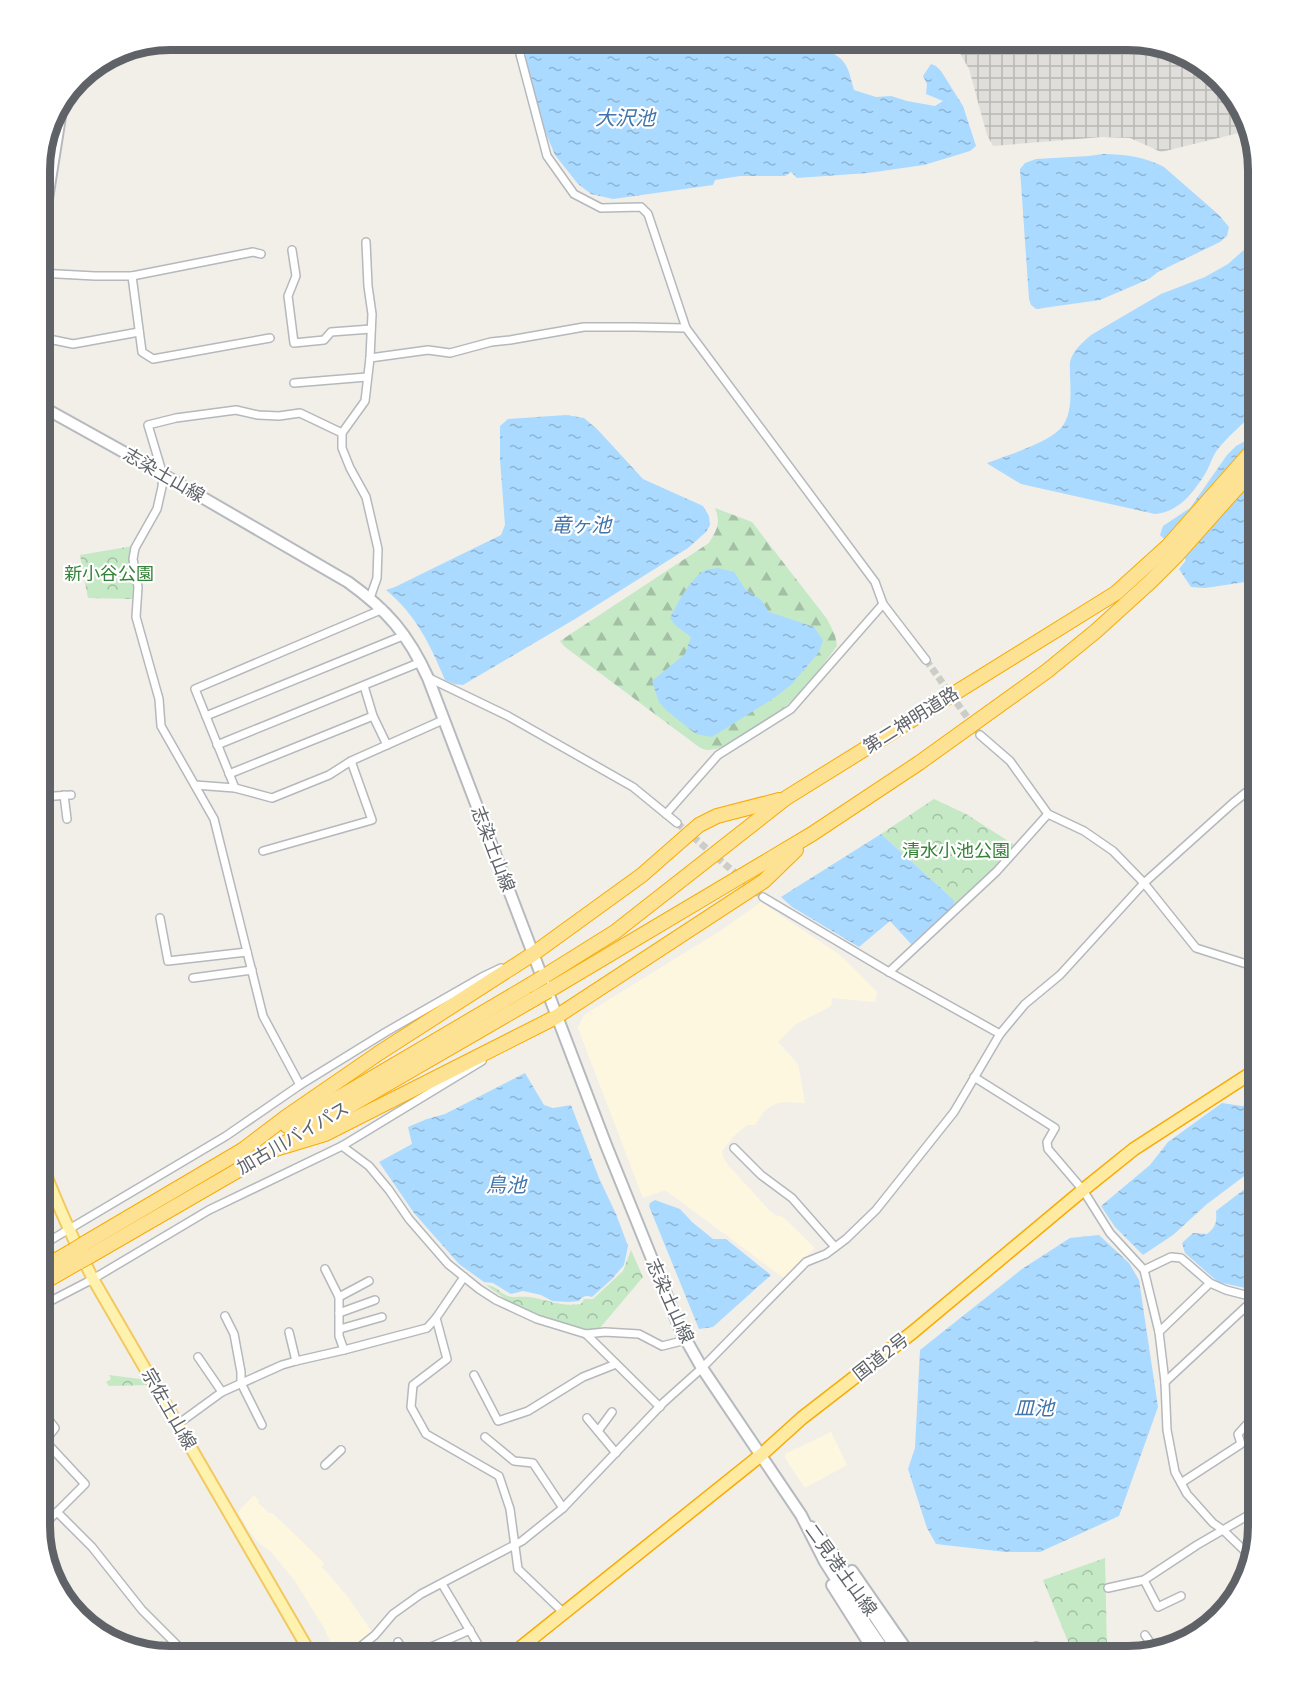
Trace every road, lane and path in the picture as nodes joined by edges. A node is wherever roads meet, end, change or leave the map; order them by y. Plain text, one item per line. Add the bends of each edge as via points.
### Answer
1 (519, 50) edge
2 (59, 124) edge
3 (50, 180) edge
4 (366, 242) dead end
5 (292, 250) dead end
6 (261, 254) dead end
7 (50, 274) edge
8 (132, 276) junction
9 (686, 328) junction
10 (371, 329) junction
11 (139, 332) junction
12 (270, 338) dead end
13 (50, 339) edge
14 (370, 358) junction
15 (367, 377) junction
16 (294, 383) dead end
17 (50, 411) edge
18 (342, 433) junction
19 (1249, 456) edge
20 (1249, 473) edge
21 (163, 475) junction
22 (1173, 551) junction
23 (370, 598) junction
24 (883, 604) junction
25 (383, 609) junction
26 (405, 635) junction
27 (926, 660) tunnel mouth
28 (421, 662) junction
29 (428, 678) junction
30 (364, 686) junction
31 (206, 716) junction
32 (373, 716) junction
33 (443, 720) junction
34 (980, 735) tunnel mouth
35 (217, 745) junction
36 (387, 745) junction
37 (351, 761) junction
38 (229, 774) junction
39 (195, 785) junction
40 (234, 788) junction
41 (1249, 790) edge
42 (50, 796) edge
43 (786, 798) junction
44 (666, 814) junction
45 (1048, 814) junction
46 (67, 819) dead end
47 (677, 823) tunnel mouth
48 (812, 834) junction
49 (263, 851) dead end
50 (1144, 882) junction
51 (763, 897) tunnel mouth
52 (160, 918) dead end
53 (247, 952) junction
54 (533, 954) junction
55 (1249, 965) edge
56 (252, 970) junction
57 (889, 972) junction
58 (193, 978) dead end
59 (551, 981) junction
60 (532, 992) junction
61 (556, 1017) junction
62 (1000, 1034) junction
63 (1249, 1074) edge
64 (974, 1077) junction
65 (300, 1085) junction
66 (342, 1146) junction
67 (734, 1148) dead end
68 (272, 1150) junction
69 (240, 1152) junction
70 (50, 1186) edge
71 (1083, 1190) junction
72 (69, 1230) junction
73 (50, 1241) edge
74 (835, 1247) junction
75 (81, 1253) junction
76 (50, 1266) edge
77 (325, 1269) dead end
78 (1144, 1270) junction
79 (50, 1277) edge
80 (464, 1277) junction
81 (93, 1279) junction
82 (369, 1281) dead end
83 (1210, 1283) junction
84 (1249, 1296) edge
85 (339, 1297) junction
86 (375, 1300) dead end
87 (50, 1301) edge
88 (1249, 1304) edge
89 (339, 1313) junction
90 (225, 1316) dead end
91 (382, 1317) dead end
92 (436, 1317) junction
93 (340, 1329) junction
94 (289, 1332) dead end
95 (1160, 1332) junction
96 (586, 1334) junction
97 (686, 1340) junction
98 (344, 1350) junction
99 (198, 1357) dead end
100 (296, 1360) junction
101 (616, 1365) junction
102 (702, 1368) junction
103 (474, 1375) dead end
104 (1165, 1382) junction
105 (241, 1383) junction
106 (222, 1392) junction
107 (660, 1407) junction
108 (612, 1412) dead end
109 (587, 1418) dead end
110 (50, 1422) edge
111 (1249, 1422) edge
112 (178, 1424) junction
113 (262, 1425) dead end
114 (598, 1431) junction
115 (50, 1434) edge
116 (485, 1437) dead end
117 (50, 1446) edge
118 (341, 1450) dead end
119 (615, 1453) junction
120 (761, 1455) junction
121 (325, 1465) dead end
122 (1181, 1483) junction
123 (563, 1508) junction
124 (57, 1512) junction
125 (801, 1515) junction
126 (1249, 1515) edge
127 (50, 1519) edge
128 (1223, 1530) junction
129 (514, 1545) junction
130 (827, 1545) junction
131 (1245, 1551) edge
132 (825, 1562) junction
133 (1144, 1581) junction
134 (442, 1584) junction
135 (1108, 1588) dead end
136 (1181, 1596) dead end
137 (564, 1613) junction
138 (470, 1630) junction
139 (1145, 1635) dead end
140 (398, 1642) dead end
141 (1150, 1643) edge
142 (178, 1646) edge
143 (306, 1646) edge
144 (361, 1646) edge
145 (401, 1646) edge
146 (432, 1646) edge
147 (479, 1646) edge
148 (523, 1646) edge
149 (870, 1646) edge
150 (881, 1646) edge
151 (894, 1646) edge
152 (904, 1646) edge

1 - 9 street via 547,156 574,194 601,208 641,207 648,214
2 - 3 main road
4 - 10 street
5 - 10 street via 296,276 288,296 294,343 324,340 330,332
6 - 8 street via 253,252
7 - 8 street
8 - 11 street
9 - 14 street via 584,327 450,353 428,350
9 - 24 street via 875,582
10 - 14 street
11 - 12 street via 142,352 153,359
11 - 13 street via 73,344
14 - 15 street
15 - 16 street
15 - 18 street via 365,401
17 - 21 main road, 志染土山線
18 - 21 street via 300,413 279,416 236,410 176,418 148,425
18 - 23 street via 342,448 366,497 378,549
19 - 22 highway, 第二神明道路
20 - 22 highway, 第二神明道路
21 - 23 main road, 志染土山線
21 - 39 street via 157,509 135,548 136,617 159,699 161,726
22 - 43 highway, 第二神明道路 via 1098,605
22 - 48 highway, 第二神明道路 via 1096,632 1047,671
23 - 25 main road, 志染土山線
24 - 27 street
24 - 44 street via 790,709 718,755
25 - 26 main road, 志染土山線
25 - 31 street via 195,689
26 - 28 main road, 志染土山線
26 - 31 street
28 - 29 main road, 志染土山線
28 - 30 street
29 - 33 main road, 志染土山線
29 - 44 street via 508,716 633,787
30 - 32 street
30 - 35 street
31 - 35 street
32 - 36 street
32 - 38 street
33 - 36 street
33 - 54 main road, 志染土山線
34 - 45 street via 1010,761
35 - 38 street
36 - 37 street
37 - 40 street via 329,775 272,798
37 - 49 street via 372,820
38 - 40 street
39 - 40 street
39 - 53 street via 214,819
41 - 50 street
42 - 46 street via 67,795
43 - 54 highway via 717,816 699,825 642,875
43 - 59 highway, 第二神明道路
44 - 47 street
45 - 50 street via 1084,831 1113,851
45 - 57 street via 997,871
48 - 59 highway, 第二神明道路
48 - 61 highway via 764,881
50 - 55 street via 1196,948
50 - 62 street via 1060,975 1024,1004
51 - 57 street
52 - 53 street via 168,961
53 - 56 street
54 - 61 main road, 志染土山線
54 - 65 street via 482,977
54 - 69 highway via 379,1053
56 - 58 street
56 - 65 street via 263,1016
57 - 62 street
59 - 60 highway, 加古川バイパス, bridge
60 - 68 highway, 加古川バイパス
60 - 69 highway, 加古川バイパス
61 - 66 street
61 - 68 highway via 324,1134
61 - 97 main road, 志染土山線
62 - 64 street
63 - 71 highway, 国道2号 via 1134,1149
64 - 71 street via 1055,1128 1047,1142 1048,1149
64 - 74 street via 954,1112 903,1178 876,1210
65 - 72 street via 226,1136
66 - 80 street via 369,1166 409,1219
66 - 81 street via 209,1210
67 - 74 street via 792,1198
68 - 75 highway, 加古川バイパス
69 - 75 highway, 加古川バイパス
70 - 72 main road, 宗佐土山線
71 - 78 street via 1110,1233
71 - 120 highway, 国道2号
72 - 73 street
72 - 81 main road, 宗佐土山線
74 - 102 street via 806,1262
75 - 76 highway, 加古川バイパス
75 - 79 highway, 加古川バイパス
77 - 85 street
78 - 83 street via 1171,1257 1181,1258
78 - 95 street
80 - 92 street
80 - 96 street via 496,1299 537,1319
81 - 87 street
81 - 112 main road, 宗佐土山線
82 - 85 street
83 - 84 street
83 - 95 street
85 - 89 street
86 - 89 street
88 - 104 street
89 - 93 street
90 - 105 street via 234,1334
91 - 93 street
92 - 98 street via 427,1328
92 - 129 street via 447,1359 413,1385 411,1407 426,1434 499,1476 510,1509
93 - 98 street
94 - 100 street
95 - 104 street
96 - 97 street via 639,1334 662,1346
96 - 101 street
97 - 102 main road, 志染土山線
98 - 100 street
99 - 106 street
100 - 105 street
101 - 103 street via 583,1377 528,1411 498,1421
101 - 107 street
102 - 107 street
102 - 120 main road, 志染土山線
104 - 122 street via 1167,1430
105 - 106 street
105 - 113 street
106 - 112 street
107 - 119 street
108 - 114 street
109 - 114 street
110 - 115 street via 55,1428
111 - 122 street via 1238,1434 1241,1444
112 - 143 main road, 宗佐土山線
114 - 119 street
116 - 123 street via 514,1461 532,1463
117 - 124 street via 85,1484
118 - 121 street
119 - 123 street
120 - 125 main road, 二見港土山線
120 - 137 highway, 国道2号
122 - 128 street
123 - 129 street
124 - 127 street
124 - 142 street
125 - 130 main road, 二見港土山線
125 - 132 main road, 二見港土山線
126 - 128 street
128 - 131 street
128 - 133 street
129 - 134 street
129 - 137 street via 518,1569
130 - 151 main road, 二見港土山線
130 - 152 main road via 855,1575
132 - 149 main road via 833,1588
132 - 150 main road, 二見港土山線
133 - 135 street
133 - 136 street via 1158,1607
134 - 138 street
134 - 144 street via 393,1614
137 - 148 highway, 国道2号
138 - 146 street
138 - 147 street
139 - 141 street
140 - 145 street

